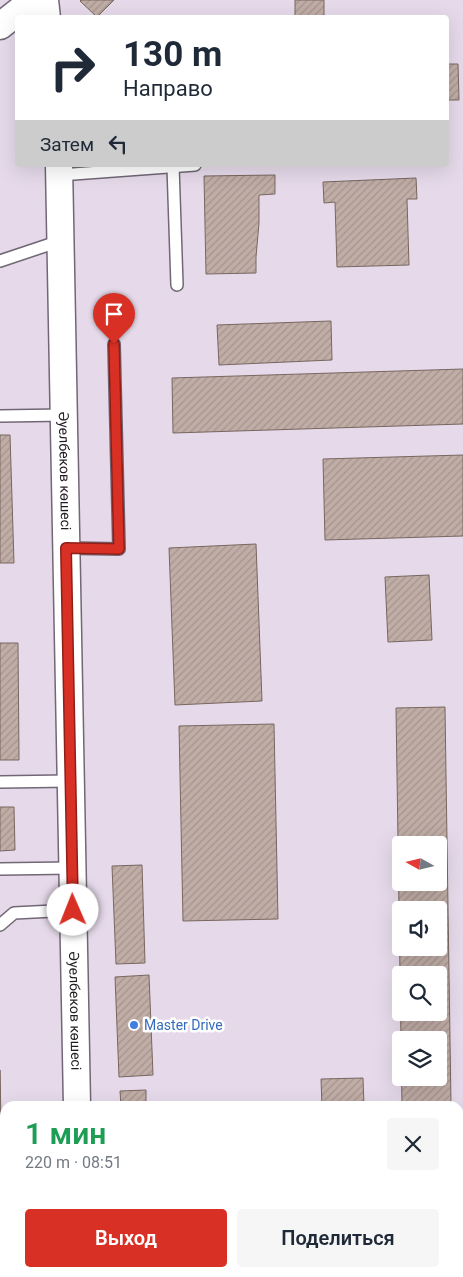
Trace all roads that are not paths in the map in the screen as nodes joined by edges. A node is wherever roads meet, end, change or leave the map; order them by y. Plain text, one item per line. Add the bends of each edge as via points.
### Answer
1 (34, 0) edge
2 (45, 0) edge
3 (47, 15) edge
4 (0, 26) edge
5 (144, 167) edge
6 (173, 167) edge
7 (59, 170) edge
8 (60, 241) junction
9 (0, 261) edge
10 (177, 285) dead end
11 (114, 344) dead end
12 (64, 415) junction
13 (0, 416) edge
14 (66, 548) junction
15 (70, 781) junction
16 (0, 782) edge
17 (72, 868) junction
18 (0, 869) edge
19 (73, 910) junction
20 (0, 925) edge
21 (77, 1101) edge

1 - 4 street
2 - 3 street
5 - 7 lane
6 - 10 lane
7 - 8 street, Әуелбеков көшесі
8 - 9 lane
8 - 12 street, Әуелбеков көшесі
11 - 14 lane via 119,549
12 - 13 lane
12 - 14 street, Әуелбеков көшесі
14 - 15 street, Әуелбеков көшесі
15 - 16 lane
15 - 17 street, Әуелбеков көшесі
17 - 18 lane
17 - 19 street, Әуелбеков көшесі
19 - 20 lane via 14,913
19 - 21 street, Әуелбеков көшесі

